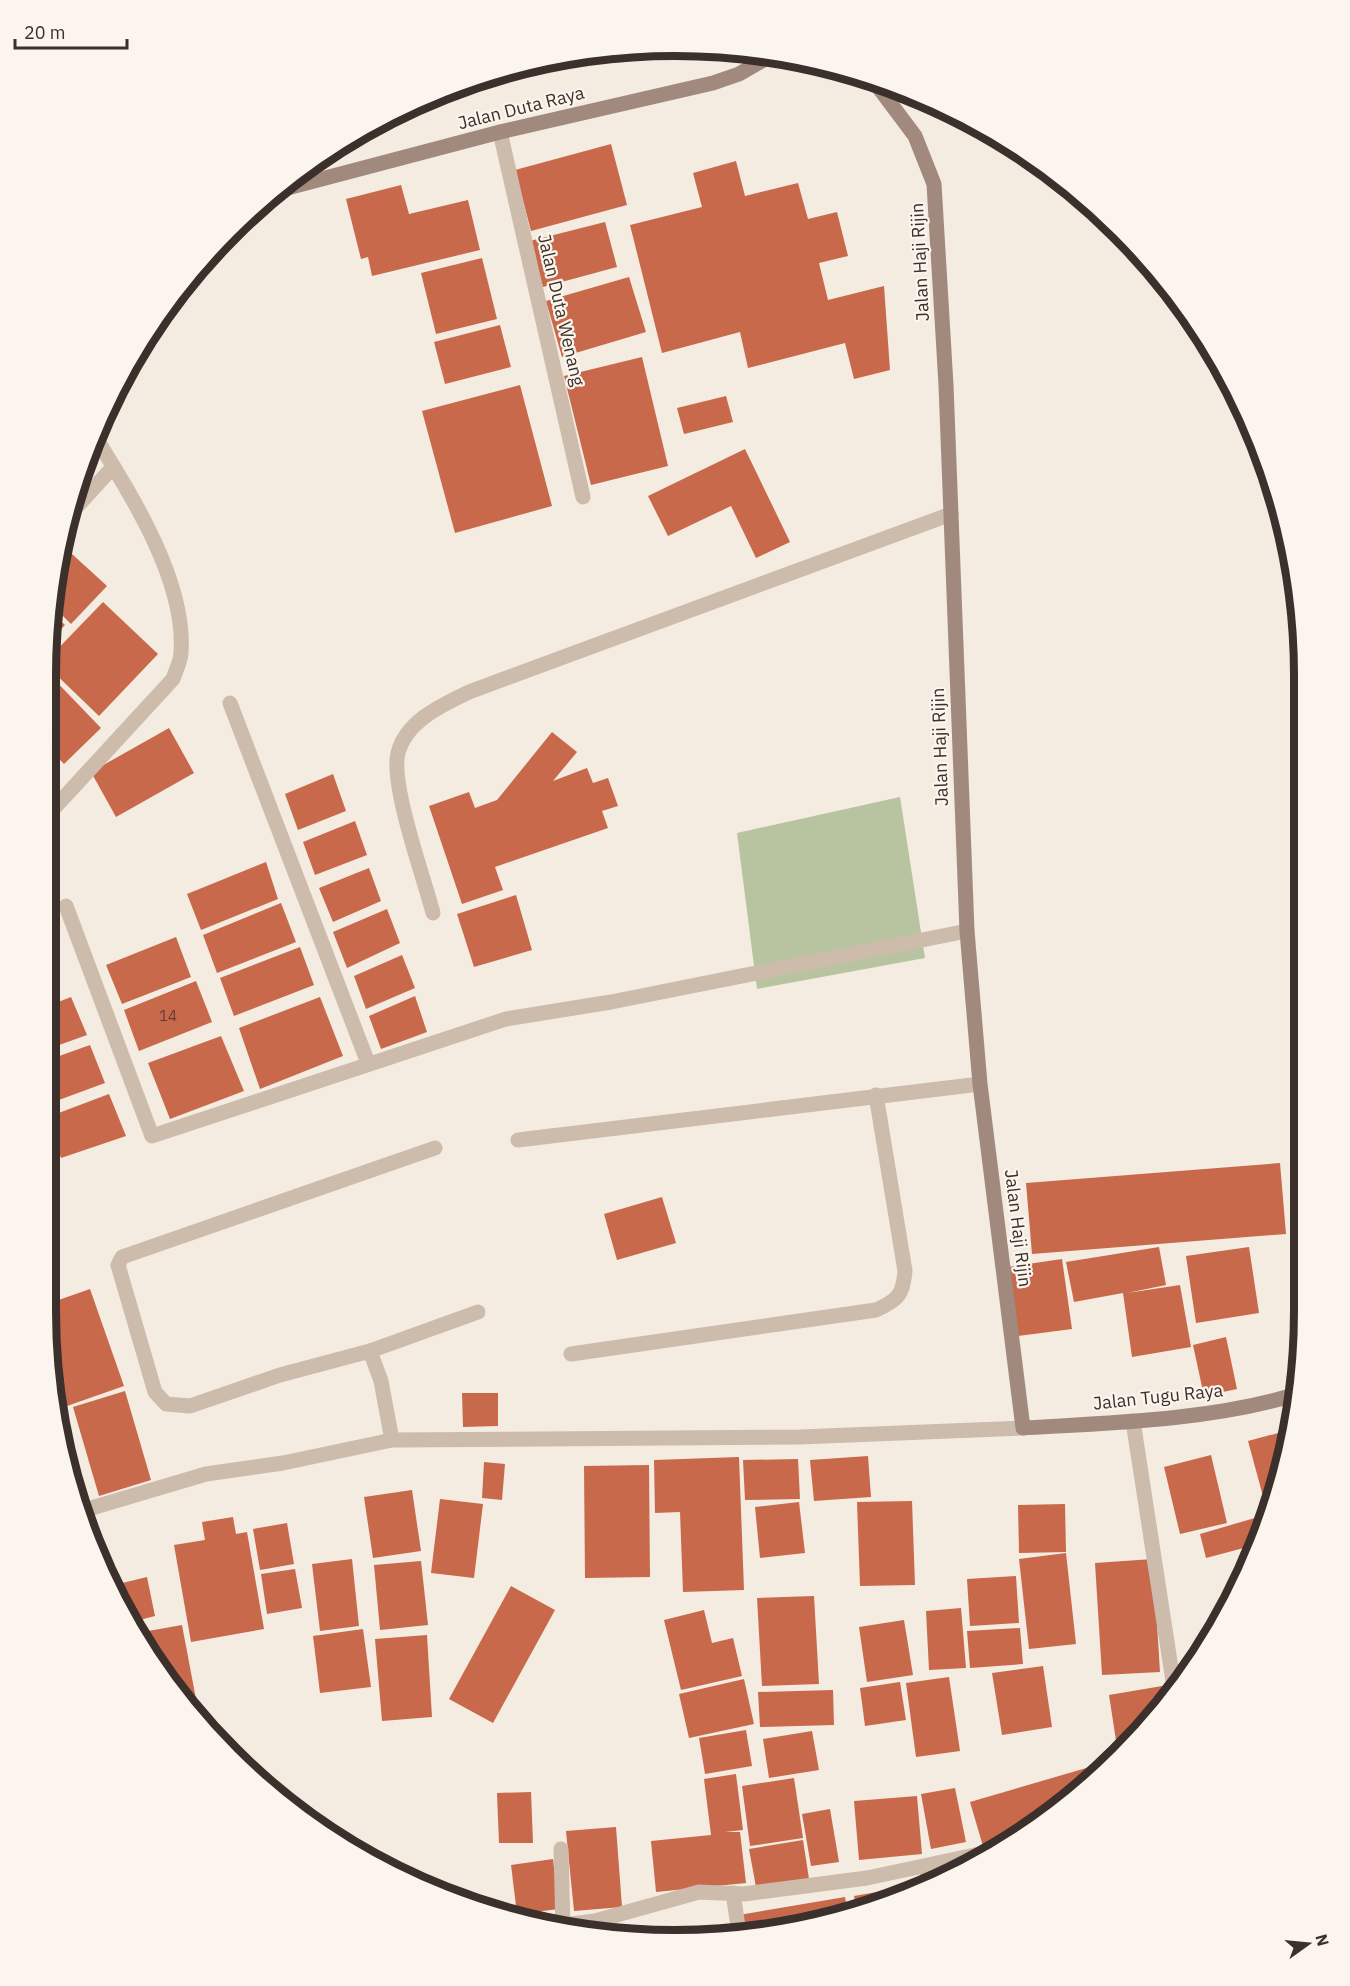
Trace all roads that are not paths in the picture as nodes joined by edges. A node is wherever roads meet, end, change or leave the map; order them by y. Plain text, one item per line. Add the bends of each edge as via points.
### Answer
1 (760, 62) edge
2 (881, 91) edge
3 (500, 132) junction
4 (296, 186) edge
5 (100, 445) edge
6 (113, 467) junction
7 (584, 497) dead end
8 (80, 503) edge
9 (951, 514) junction
10 (230, 703) dead end
11 (56, 806) edge
12 (66, 906) dead end
13 (433, 913) dead end
14 (967, 931) junction
15 (368, 1063) junction
16 (980, 1084) junction
17 (876, 1095) junction
18 (518, 1140) dead end
19 (435, 1148) dead end
20 (478, 1312) dead end
21 (370, 1351) junction
22 (571, 1354) dead end
23 (1288, 1396) edge
24 (1133, 1421) junction
25 (1023, 1428) junction
26 (392, 1440) junction
27 (88, 1509) edge
28 (1173, 1679) edge
29 (561, 1849) dead end
30 (967, 1857) edge
31 (927, 1867) junction
32 (928, 1876) edge
33 (733, 1893) junction
34 (563, 1920) edge
35 (583, 1923) edge
36 (738, 1927) edge

1 - 3 street, Jalan Duta Raya via 713,83
2 - 9 street, Jalan Haji Rijin via 915,136 934,184
3 - 4 street, Jalan Duta Raya
3 - 7 street, Jalan Duta Wenang
5 - 6 street
6 - 8 street
6 - 11 street via 164,561 181,629 181,654 173,679
9 - 13 street via 469,692 434,709 411,730 398,753 397,783
9 - 14 street, Jalan Haji Rijin
10 - 15 street
12 - 15 street via 152,1136
14 - 15 street via 506,1019
14 - 16 street, Jalan Haji Rijin
16 - 17 street
16 - 25 street, Jalan Haji Rijin
17 - 18 street
17 - 22 street via 905,1270 904,1286 895,1301 876,1311
19 - 21 street via 122,1257 118,1265 155,1392 166,1404 190,1406 280,1374
20 - 21 street
21 - 26 street via 381,1381
23 - 24 street, Jalan Tugu Raya via 1253,1405
24 - 25 street, Jalan Tugu Raya
24 - 28 street
25 - 26 street via 800,1437
26 - 27 street via 283,1463 206,1474
29 - 34 street
30 - 31 street
31 - 32 street
31 - 33 street
33 - 35 street via 699,1892
33 - 36 street

